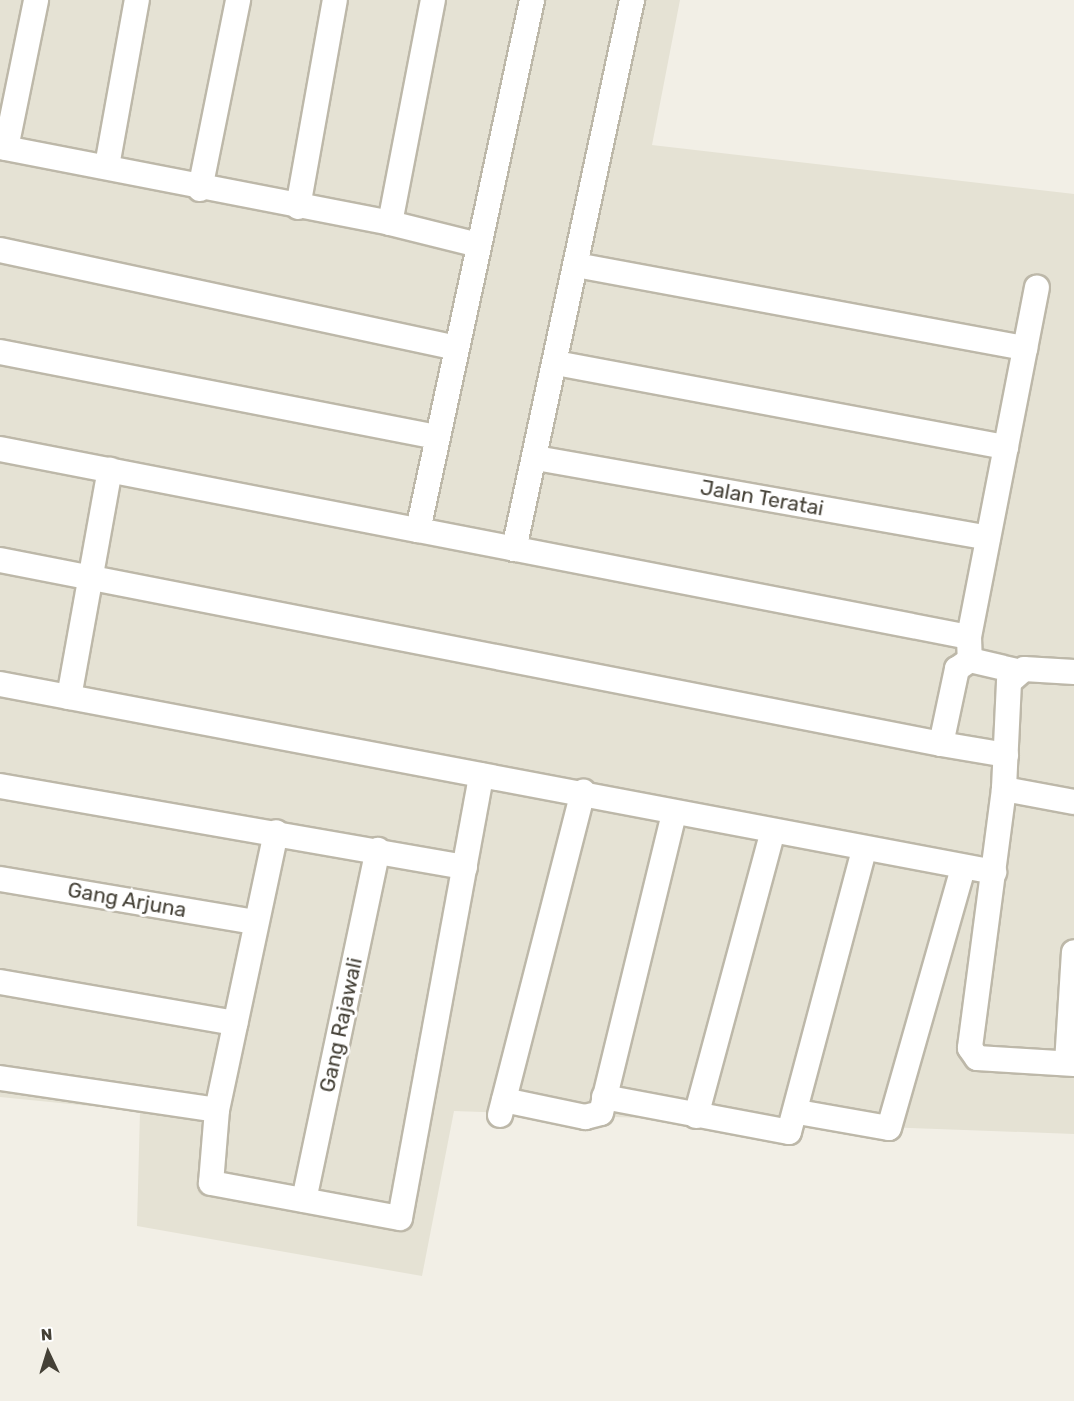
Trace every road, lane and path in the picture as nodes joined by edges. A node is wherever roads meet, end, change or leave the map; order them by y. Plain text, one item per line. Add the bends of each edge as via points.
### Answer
1 (36, 0) edge
2 (137, 0) edge
3 (238, 0) edge
4 (335, 0) edge
5 (433, 0) edge
6 (532, 0) edge
7 (632, 0) edge
8 (3, 147) edge
9 (106, 166) junction
10 (200, 189) junction
11 (298, 207) junction
12 (390, 223) junction
13 (478, 245) junction
14 (0, 250) edge
15 (576, 265) junction
16 (1037, 288) dead end
17 (456, 348) junction
18 (1025, 348) junction
19 (0, 352) edge
20 (556, 363) junction
21 (438, 437) junction
22 (1006, 447) junction
23 (0, 449) edge
24 (536, 458) junction
25 (110, 470) junction
26 (418, 530) junction
27 (988, 538) junction
28 (514, 549) junction
29 (0, 560) edge
30 (91, 580) junction
31 (970, 649) junction
32 (1017, 671) junction
33 (1074, 672) edge
34 (0, 684) edge
35 (69, 697) junction
36 (941, 744) junction
37 (1006, 756) junction
38 (481, 775) junction
39 (0, 786) edge
40 (1004, 789) junction
41 (583, 791) junction
42 (1074, 802) edge
43 (674, 813) junction
44 (772, 831) junction
45 (276, 832) junction
46 (378, 850) junction
47 (864, 850) junction
48 (465, 867) junction
49 (963, 868) junction
50 (994, 872) junction
51 (0, 879) edge
52 (255, 922) junction
53 (1074, 952) edge
54 (0, 982) edge
55 (235, 1023) junction
56 (1071, 1064) edge
57 (0, 1078) edge
58 (604, 1097) junction
59 (217, 1110) junction
60 (798, 1112) junction
61 (696, 1116) junction
62 (304, 1200) junction

1 - 8 street
2 - 9 street
3 - 10 street
4 - 11 street
5 - 12 street
6 - 13 street
7 - 15 street
8 - 9 street
9 - 10 street
10 - 11 street
11 - 12 street
12 - 13 street
13 - 17 street
14 - 17 street
15 - 18 street
15 - 20 street
16 - 18 street
17 - 21 street
18 - 22 street
19 - 21 street
20 - 22 street
20 - 24 street
21 - 26 street
22 - 27 street
23 - 25 street
24 - 27 street, Jalan Teratai
24 - 28 street
25 - 26 street
25 - 30 street
26 - 28 street
27 - 31 street
28 - 31 street
29 - 30 street
30 - 35 street
30 - 36 street
31 - 32 street
31 - 36 street via 957,669
32 - 33 street
32 - 37 street via 1010,682
34 - 35 street
35 - 38 street
36 - 37 street
37 - 40 street
38 - 41 street
38 - 48 street
39 - 45 street
40 - 42 street
40 - 50 street
41 - 43 street
41 - 58 street via 502,1108 593,1118 601,1113
43 - 44 street
43 - 58 street
44 - 47 street
44 - 61 street
45 - 46 street
45 - 52 street
46 - 48 street
46 - 62 street, Gang Rajawali
47 - 49 street
47 - 60 street
48 - 62 street via 400,1218
49 - 50 street
49 - 60 street via 889,1128
50 - 56 street via 971,1053 977,1058
51 - 52 street, Gang Arjuna
52 - 55 street
53 - 56 street
54 - 55 street
55 - 59 street
57 - 59 street
58 - 61 street
59 - 62 street via 211,1183
60 - 61 street via 794,1128 783,1134

